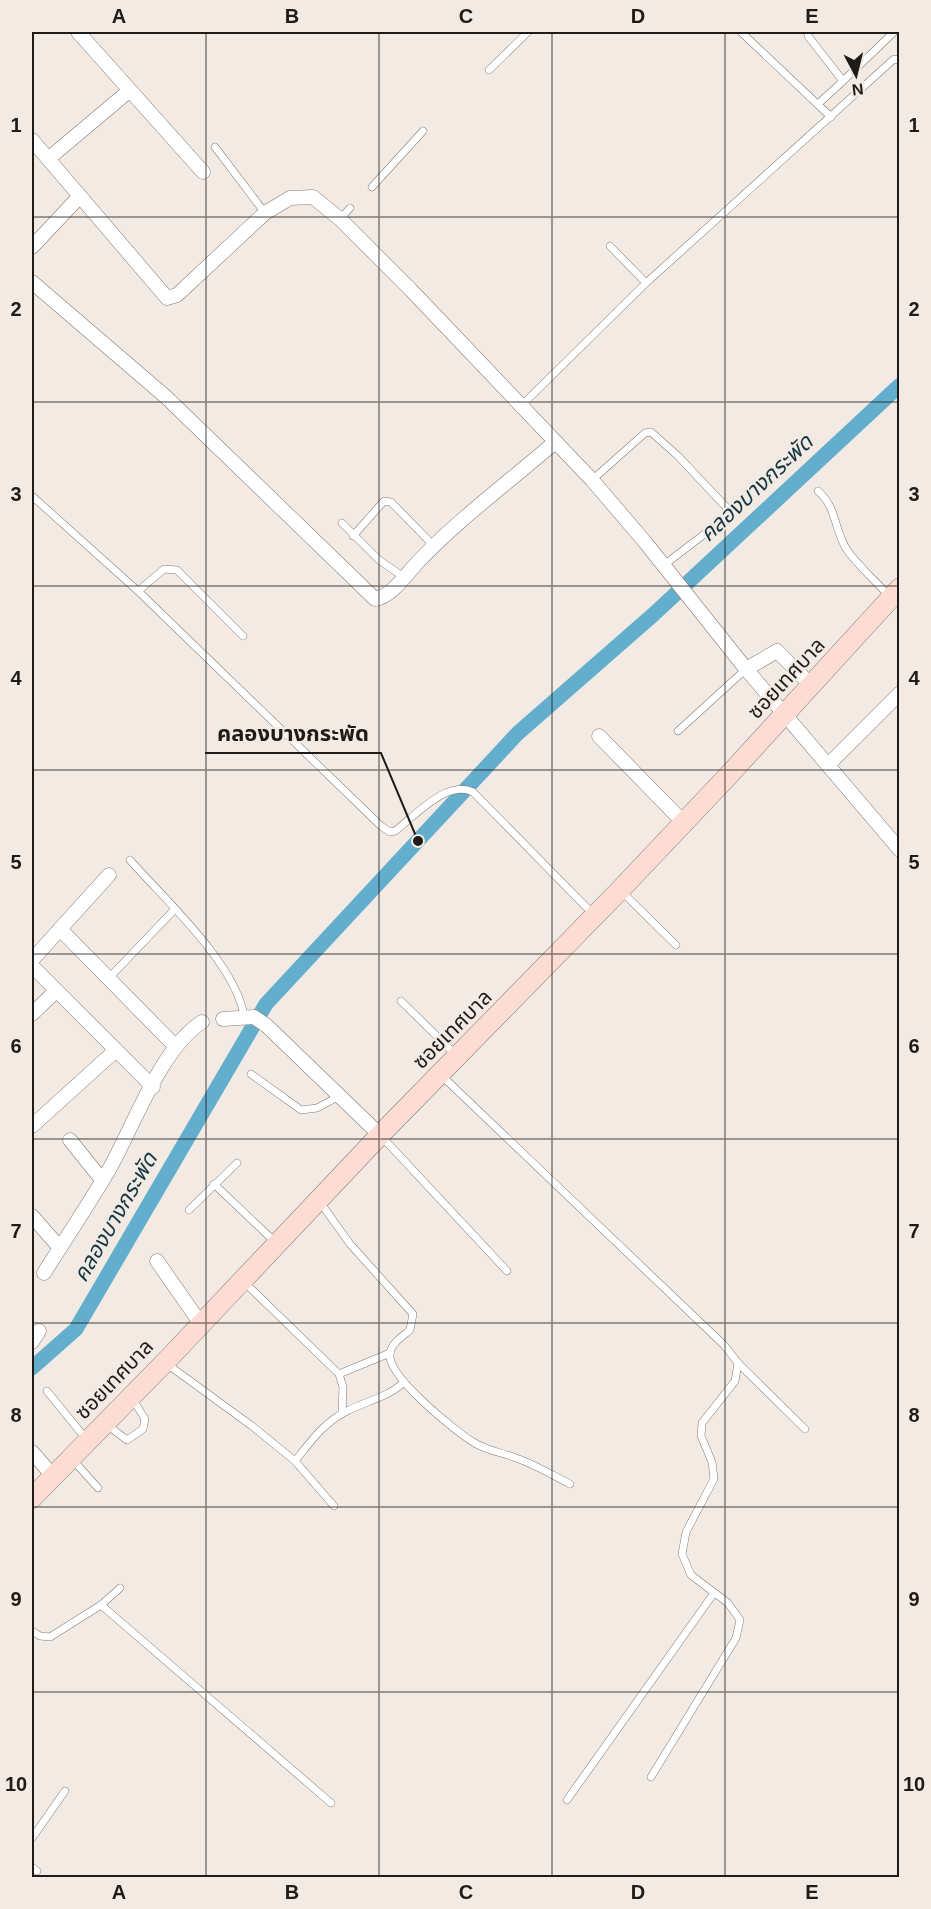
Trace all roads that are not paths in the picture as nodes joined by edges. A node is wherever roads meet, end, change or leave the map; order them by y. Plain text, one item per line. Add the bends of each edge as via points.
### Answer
1 (78, 32) edge
2 (528, 32) edge
3 (741, 32) edge
4 (894, 32) edge
5 (808, 36) dead end
6 (900, 60) edge
7 (489, 70) dead end
8 (843, 81) junction
9 (129, 91) junction
10 (818, 104) junction
11 (831, 117) junction
12 (423, 131) dead end
13 (32, 140) edge
14 (215, 147) dead end
15 (48, 159) junction
16 (203, 172) dead end
17 (372, 187) dead end
18 (80, 196) junction
19 (350, 208) dead end
20 (265, 213) junction
21 (340, 219) junction
22 (610, 246) dead end
23 (32, 247) edge
24 (32, 282) edge
25 (646, 283) junction
26 (521, 406) junction
27 (554, 443) junction
28 (592, 480) junction
29 (818, 491) dead end
30 (32, 497) edge
31 (342, 522) dead end
32 (353, 536) junction
33 (435, 546) junction
34 (664, 565) junction
35 (405, 578) junction
36 (138, 591) junction
37 (895, 593) edge
38 (243, 636) dead end
39 (746, 669) junction
40 (812, 686) junction
41 (900, 693) edge
42 (785, 715) junction
43 (678, 732) dead end
44 (598, 736) dead end
45 (828, 765) junction
46 (684, 823) junction
47 (899, 849) edge
48 (130, 860) dead end
49 (109, 875) dead end
50 (620, 890) junction
51 (174, 910) junction
52 (595, 916) junction
53 (60, 929) junction
54 (676, 945) dead end
55 (32, 960) edge
56 (32, 966) edge
57 (108, 978) junction
58 (56, 991) junction
59 (401, 1001) dead end
60 (32, 1014) edge
61 (249, 1017) junction
62 (223, 1019) dead end
63 (202, 1022) dead end
64 (176, 1047) junction
65 (116, 1050) junction
66 (458, 1056) junction
67 (251, 1074) dead end
68 (440, 1074) junction
69 (153, 1087) junction
70 (340, 1096) junction
71 (32, 1126) edge
72 (380, 1135) junction
73 (70, 1140) dead end
74 (237, 1163) dead end
75 (102, 1180) junction
76 (214, 1184) junction
77 (318, 1200) junction
78 (189, 1210) dead end
79 (32, 1216) edge
80 (277, 1244) junction
81 (60, 1248) junction
82 (157, 1262) dead end
83 (507, 1271) dead end
84 (44, 1273) dead end
85 (242, 1281) junction
86 (201, 1324) junction
87 (390, 1353) junction
88 (165, 1362) junction
89 (738, 1363) junction
90 (339, 1374) junction
91 (404, 1383) junction
92 (47, 1391) dead end
93 (131, 1396) junction
94 (342, 1413) junction
95 (105, 1423) junction
96 (805, 1429) dead end
97 (88, 1441) junction
98 (32, 1452) edge
99 (71, 1458) junction
100 (295, 1461) junction
101 (53, 1476) junction
102 (570, 1484) dead end
103 (98, 1488) dead end
104 (32, 1498) edge
105 (334, 1506) dead end
106 (120, 1588) dead end
107 (714, 1593) junction
108 (100, 1605) junction
109 (32, 1631) edge
110 (651, 1777) dead end
111 (65, 1791) dead end
112 (567, 1800) dead end
113 (331, 1803) dead end
114 (32, 1838) edge

1 - 9 street
2 - 7 lane
3 - 10 lane
4 - 8 lane
5 - 8 lane
6 - 11 lane via 894,59
8 - 10 lane
9 - 15 street
9 - 16 street
10 - 11 lane
11 - 25 lane
12 - 17 lane
13 - 15 street
14 - 20 lane
15 - 18 street
18 - 20 street via 167,298 177,295
18 - 23 street
19 - 21 lane
20 - 21 street via 290,198 305,195
21 - 26 street
22 - 25 lane
24 - 35 street via 166,397 369,594 378,599
25 - 26 lane
26 - 27 street
27 - 28 street
27 - 33 street
28 - 34 street
28 - 34 lane via 645,433 651,432 726,507 728,516
29 - 37 lane via 832,507 848,551
30 - 36 lane
31 - 32 lane
32 - 33 lane via 384,501 391,502
32 - 35 lane
33 - 35 street
34 - 39 street
36 - 38 lane via 164,569 177,570
36 - 52 lane via 390,832 447,791 460,788 473,792
37 - 40 street, ซอยเทศบาล
39 - 40 street via 777,651
39 - 42 street
39 - 43 lane
40 - 42 street, ซอยเทศบาล
41 - 45 street
42 - 45 street
42 - 46 street, ซอยเทศบาล
44 - 46 street
45 - 47 street
46 - 50 street, ซอยเทศบาล
48 - 51 lane
49 - 53 street
50 - 52 street, ซอยเทศบาล
50 - 54 lane
51 - 57 lane
51 - 61 lane via 236,985
52 - 66 street, ซอยเทศบาล
53 - 55 street
53 - 57 street
56 - 58 street
57 - 64 street
58 - 60 street
58 - 65 street
59 - 66 lane
61 - 62 street
61 - 70 street via 267,1026
63 - 64 street
64 - 69 street
65 - 69 street
65 - 71 street
66 - 68 street, ซอยเทศบาล
67 - 70 lane via 301,1110 317,1108
68 - 72 street, ซอยเทศบาล
68 - 89 lane via 724,1345
69 - 75 street
70 - 72 street
72 - 77 street, ซอยเทศบาล
72 - 83 lane
73 - 75 street
74 - 76 lane
75 - 81 street
76 - 78 lane
76 - 80 lane
77 - 80 street, ซอยเทศบาล
77 - 87 lane via 350,1244 412,1314 410,1330
79 - 81 street
80 - 85 street, ซอยเทศบาล
81 - 84 street
82 - 86 street
85 - 86 street, ซอยเทศบาล
85 - 90 lane
86 - 88 street, ซอยเทศบาล
87 - 90 lane
87 - 91 lane via 391,1364
88 - 93 street, ซอยเทศบาล
88 - 100 lane
89 - 96 lane
89 - 107 lane via 735,1381 702,1423 701,1436 712,1462 714,1479 686,1532 682,1554 691,1575
90 - 94 lane
91 - 94 lane
91 - 102 lane via 472,1441 493,1453 516,1457
92 - 97 lane
93 - 95 street, ซอยเทศบาล
93 - 95 lane via 144,1419 143,1428 127,1440
94 - 100 lane via 320,1430
95 - 97 street, ซอยเทศบาล
97 - 99 street, ซอยเทศบาล
98 - 101 street
99 - 101 street, ซอยเทศบาล
99 - 103 lane
100 - 105 lane
101 - 104 street, ซอยเทศบาล
106 - 108 lane
107 - 110 lane via 728,1603 740,1620 736,1638
107 - 112 lane
108 - 109 lane via 50,1637
108 - 113 lane
111 - 114 lane

